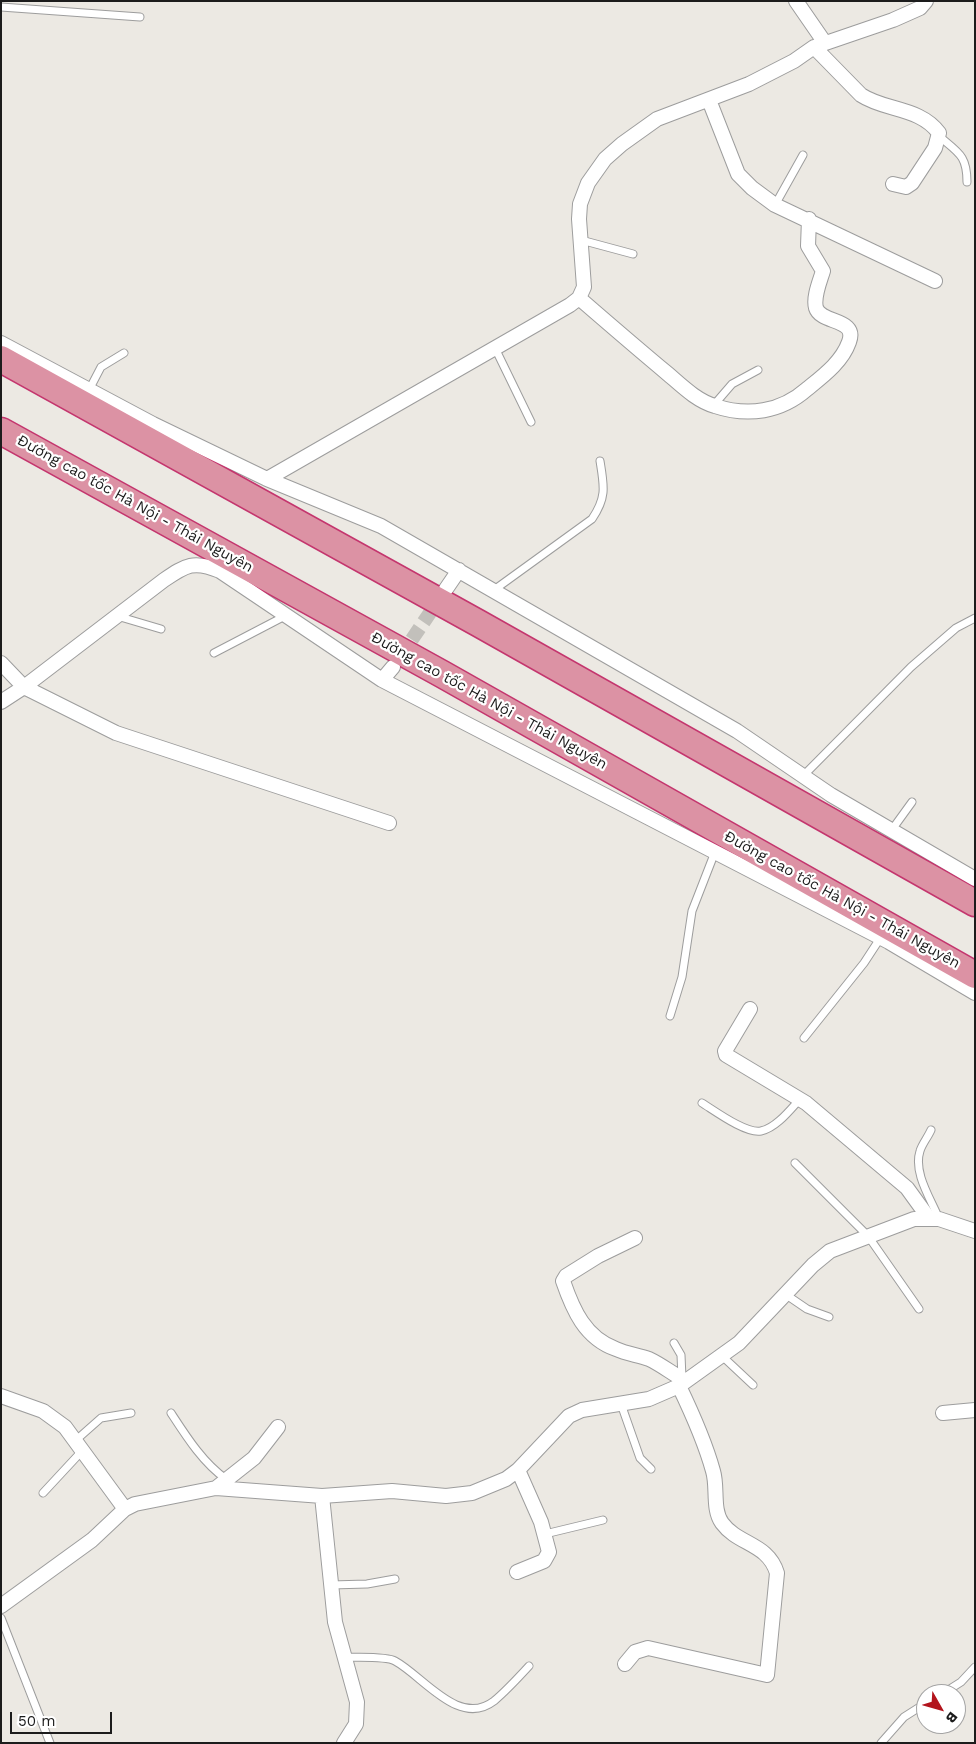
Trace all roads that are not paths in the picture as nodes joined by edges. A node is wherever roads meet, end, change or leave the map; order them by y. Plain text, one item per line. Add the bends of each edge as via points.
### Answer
1 (796, 1) edge
2 (926, 1) edge
3 (1, 7) edge
4 (140, 17) dead end
5 (820, 45) junction
6 (709, 100) junction
7 (940, 137) junction
8 (803, 155) dead end
9 (966, 182) dead end
10 (893, 184) dead end
11 (775, 205) junction
12 (809, 219) junction
13 (581, 240) junction
14 (633, 254) dead end
15 (935, 281) dead end
16 (579, 298) junction
17 (1, 343) edge
18 (495, 348) junction
19 (124, 353) dead end
20 (1, 359) edge
21 (758, 370) dead end
22 (89, 390) junction
23 (713, 406) junction
24 (531, 422) dead end
25 (1, 431) edge
26 (600, 461) dead end
27 (267, 479) junction
28 (459, 570) junction
29 (446, 589) tunnel mouth
30 (494, 590) junction
31 (116, 616) junction
32 (285, 616) junction
33 (975, 618) edge
34 (160, 628) dead end
35 (214, 653) dead end
36 (1, 663) edge
37 (393, 667) tunnel mouth
38 (382, 680) junction
39 (24, 688) junction
40 (1, 702) edge
41 (803, 776) junction
42 (912, 802) dead end
43 (389, 823) dead end
44 (891, 831) junction
45 (715, 852) junction
46 (975, 879) edge
47 (975, 903) edge
48 (881, 937) junction
49 (975, 975) edge
50 (975, 993) edge
51 (750, 1009) dead end
52 (670, 1016) dead end
53 (804, 1038) dead end
54 (800, 1100) junction
55 (702, 1103) dead end
56 (931, 1130) dead end
57 (795, 1163) dead end
58 (934, 1218) junction
59 (975, 1231) edge
60 (868, 1236) junction
61 (635, 1238) dead end
62 (790, 1298) junction
63 (919, 1309) dead end
64 (829, 1317) dead end
65 (674, 1344) dead end
66 (724, 1359) junction
67 (682, 1382) junction
68 (753, 1385) dead end
69 (1, 1396) edge
70 (621, 1404) junction
71 (975, 1410) edge
72 (132, 1413) dead end
73 (170, 1413) dead end
74 (943, 1413) dead end
75 (278, 1427) dead end
76 (79, 1446) junction
77 (651, 1469) dead end
78 (518, 1470) junction
79 (221, 1484) junction
80 (43, 1493) dead end
81 (322, 1496) junction
82 (125, 1509) junction
83 (603, 1520) dead end
84 (545, 1534) junction
85 (517, 1572) dead end
86 (396, 1579) dead end
87 (331, 1585) junction
88 (1, 1606) edge
89 (1, 1618) edge
90 (346, 1657) junction
91 (625, 1664) dead end
92 (529, 1666) dead end
93 (975, 1667) edge
94 (958, 1684) edge
95 (916, 1709) edge
96 (50, 1743) edge
97 (344, 1743) edge
98 (881, 1743) edge

1 - 5 street
2 - 5 street via 920,8 894,20
3 - 4 lane
5 - 6 street via 749,84
5 - 7 street via 861,95 926,121
6 - 11 street via 738,174
6 - 13 street via 657,119 605,159 588,183 580,204
7 - 9 lane via 961,155 967,166
7 - 10 street via 912,183 906,187
8 - 11 lane
11 - 12 street
12 - 15 street
12 - 23 street via 808,246 823,271 816,310 849,329 850,338 845,349 829,371 797,398 770,410 747,413
13 - 14 lane
13 - 16 street via 584,287
16 - 18 street
16 - 23 street via 684,387
17 - 22 street
18 - 24 lane
18 - 27 street
19 - 22 lane via 101,367
20 - 47 highway
21 - 23 lane via 732,384
22 - 27 street
25 - 49 highway, Đường cao tốc Hà Nội - Thái Nguyên via 442,674
26 - 30 lane via 604,488 602,504 592,519
27 - 28 street via 381,526
28 - 29 street
28 - 30 street
30 - 41 street via 738,731
31 - 32 street via 184,567 198,564 220,571
31 - 34 lane
31 - 39 street
32 - 35 lane
32 - 38 street
33 - 41 lane via 956,628 911,667
36 - 39 street
37 - 38 street
38 - 45 street
39 - 40 street
39 - 43 street via 116,733
41 - 44 street
42 - 44 lane
44 - 46 street
45 - 48 street
45 - 52 lane via 692,911 682,977
48 - 50 street
48 - 53 lane
51 - 54 street via 724,1051 726,1055
54 - 55 lane via 762,1131 753,1131
54 - 58 street via 907,1188
56 - 58 lane via 920,1150 918,1163
57 - 60 lane
58 - 59 street
58 - 60 street via 914,1218
60 - 62 street via 830,1251 813,1265
60 - 63 lane
61 - 67 street via 566,1276 564,1281 569,1298 584,1328 598,1340 650,1360
62 - 64 lane
62 - 66 street
65 - 67 lane via 680,1355
66 - 67 street
66 - 68 lane
67 - 70 street via 649,1399
67 - 91 street via 714,1472 721,1522 763,1551 773,1561 777,1573 767,1675 648,1648 635,1652
69 - 76 street via 54,1417
70 - 77 lane via 640,1458
70 - 78 street via 582,1410 569,1416
71 - 74 street
72 - 76 lane via 101,1418
73 - 79 lane
75 - 79 street via 254,1458
76 - 80 lane
76 - 82 street
78 - 81 street via 497,1482 459,1496 392,1491
78 - 84 street
79 - 81 street
79 - 82 street
81 - 87 street
82 - 88 street via 92,1540
83 - 84 lane
84 - 85 street via 548,1558
86 - 87 lane
87 - 90 street via 334,1622
89 - 96 lane
90 - 92 lane via 393,1659 447,1701 459,1707 474,1708 492,1703
90 - 97 street via 357,1702 356,1724
93 - 94 lane
95 - 98 lane via 904,1716

